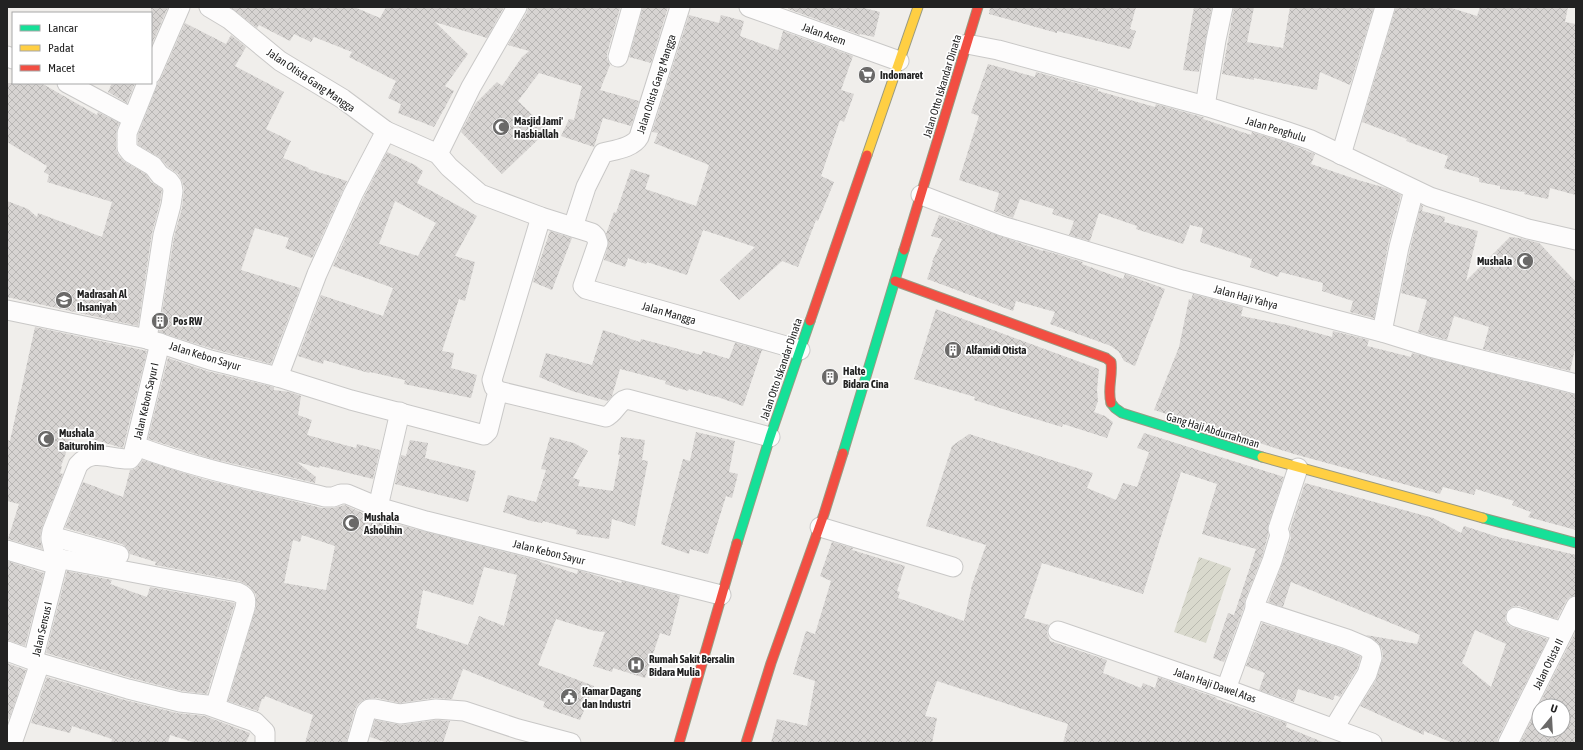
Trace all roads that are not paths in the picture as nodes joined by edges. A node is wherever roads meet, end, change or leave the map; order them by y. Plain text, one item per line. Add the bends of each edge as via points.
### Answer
1 (180, 7) edge
2 (210, 7) edge
3 (517, 7) edge
4 (632, 7) edge
5 (680, 7) edge
6 (749, 7) edge
7 (918, 7) edge
8 (978, 7) edge
9 (1223, 7) edge
10 (1385, 7) edge
11 (966, 44) junction
12 (618, 57) dead end
13 (899, 61) junction
14 (152, 72) edge
15 (69, 84) edge
16 (147, 84) edge
17 (1205, 106) junction
18 (132, 118) junction
19 (386, 131) junction
20 (438, 154) junction
21 (1341, 155) junction
22 (1414, 190) junction
23 (921, 195) junction
24 (541, 217) junction
25 (573, 227) junction
26 (1576, 240) edge
27 (598, 243) joint
28 (895, 281) junction
29 (7, 310) edge
30 (1382, 332) junction
31 (154, 341) junction
32 (800, 350) junction
33 (278, 377) junction
34 (1576, 384) edge
35 (498, 391) junction
36 (400, 412) junction
37 (770, 437) junction
38 (133, 452) junction
39 (1298, 468) junction
40 (378, 507) junction
41 (820, 527) junction
42 (51, 536) junction
43 (1576, 543) edge
44 (7, 550) edge
45 (119, 555) dead end
46 (56, 561) junction
47 (953, 567) dead end
48 (721, 594) junction
49 (1576, 606) edge
50 (1255, 609) junction
51 (1516, 617) dead end
52 (1058, 631) dead end
53 (1563, 632) junction
54 (7, 651) edge
55 (36, 662) junction
56 (1226, 689) junction
57 (215, 707) junction
58 (1334, 728) junction
59 (269, 739) edge
60 (12, 743) edge
61 (357, 743) edge
62 (571, 743) edge
63 (679, 743) edge
64 (746, 743) edge
65 (1372, 743) edge
66 (1508, 743) edge

1 - 14 street
2 - 19 street, Jalan Otista Gang Mangga via 229,19 280,61 343,99
3 - 20 street
4 - 12 street
5 - 25 street, Jalan Otista Gang Mangga via 639,138 627,146 603,153 586,187
6 - 13 street, Jalan Asem
7 - 13 main road, Jalan Otto Iskandar Dinata
8 - 11 main road, Jalan Otto Iskandar Dinata
9 - 17 street
10 - 21 street
11 - 17 street, Jalan Penghulu via 998,50
11 - 23 main road, Jalan Otto Iskandar Dinata
13 - 32 main road, Jalan Otto Iskandar Dinata
15 - 18 street
16 - 18 street
17 - 21 street, Jalan Penghulu via 1311,140
18 - 31 street, Jalan Kebon Sayur I via 127,133 127,148 153,166 169,181 173,191 163,235
19 - 20 street, Jalan Otista Gang Mangga
19 - 33 street via 353,194 317,274
20 - 24 street, Jalan Otista Gang Mangga via 480,194
21 - 22 street, Jalan Penghulu
22 - 26 street, Jalan Penghulu via 1493,219
22 - 30 street via 1398,247
23 - 28 main road, Jalan Otto Iskandar Dinata
23 - 30 street, Jalan Haji Yahya via 1002,226 1182,280
24 - 25 street, Jalan Otista Gang Mangga
24 - 35 street, Jalan Kebon Sayur via 492,380
25 - 27 street, Jalan Otista Gang Mangga via 592,233
27 - 32 street, Jalan Mangga via 583,286 586,289
28 - 39 main road, Gang Haji Abdurrahman via 1106,358 1111,362 1113,371 1109,398 1113,408 1192,437
28 - 41 main road, Jalan Otto Iskandar Dinata
29 - 31 street, Jalan Kebon Sayur
30 - 34 street, Jalan Haji Yahya via 1430,347
31 - 33 street, Jalan Kebon Sayur via 210,360
31 - 38 street, Jalan Kebon Sayur I
32 - 37 main road, Jalan Otto Iskandar Dinata
33 - 36 street, Jalan Kebon Sayur
35 - 36 street, Jalan Kebon Sayur via 488,431 484,435
35 - 37 street via 606,417 627,399
36 - 40 street
37 - 48 main road, Jalan Otto Iskandar Dinata
38 - 40 street, Jalan Kebon Sayur via 160,455 325,497 333,498 347,494
38 - 42 street via 121,459 96,454 78,465
39 - 43 main road, Gang Haji Abdurrahman
39 - 50 street via 1278,529 1280,535 1254,604
40 - 48 street, Jalan Kebon Sayur
41 - 47 street
41 - 64 main road, Jalan Otto Iskandar Dinata via 771,663
42 - 45 street
42 - 46 street, Jalan Sensus I
44 - 46 street
46 - 55 street, Jalan Sensus I
46 - 57 street via 237,592 244,596 245,608
48 - 63 main road, Jalan Otto Iskandar Dinata
49 - 53 street, Jalan Otista II
50 - 56 street
50 - 58 street via 1347,639 1366,647 1371,652 1372,658 1366,674
51 - 53 street
52 - 56 street, Jalan Haji Dawel Atas
53 - 66 street, Jalan Otista II
54 - 55 street
55 - 57 street, Jalan Sensus I via 128,689 180,702
55 - 60 street
56 - 58 street, Jalan Haji Dawel Atas
57 - 59 street, Jalan Sensus I via 255,722
58 - 65 street, Jalan Haji Dawel Atas
61 - 62 street via 369,709 400,714 436,709 464,711

